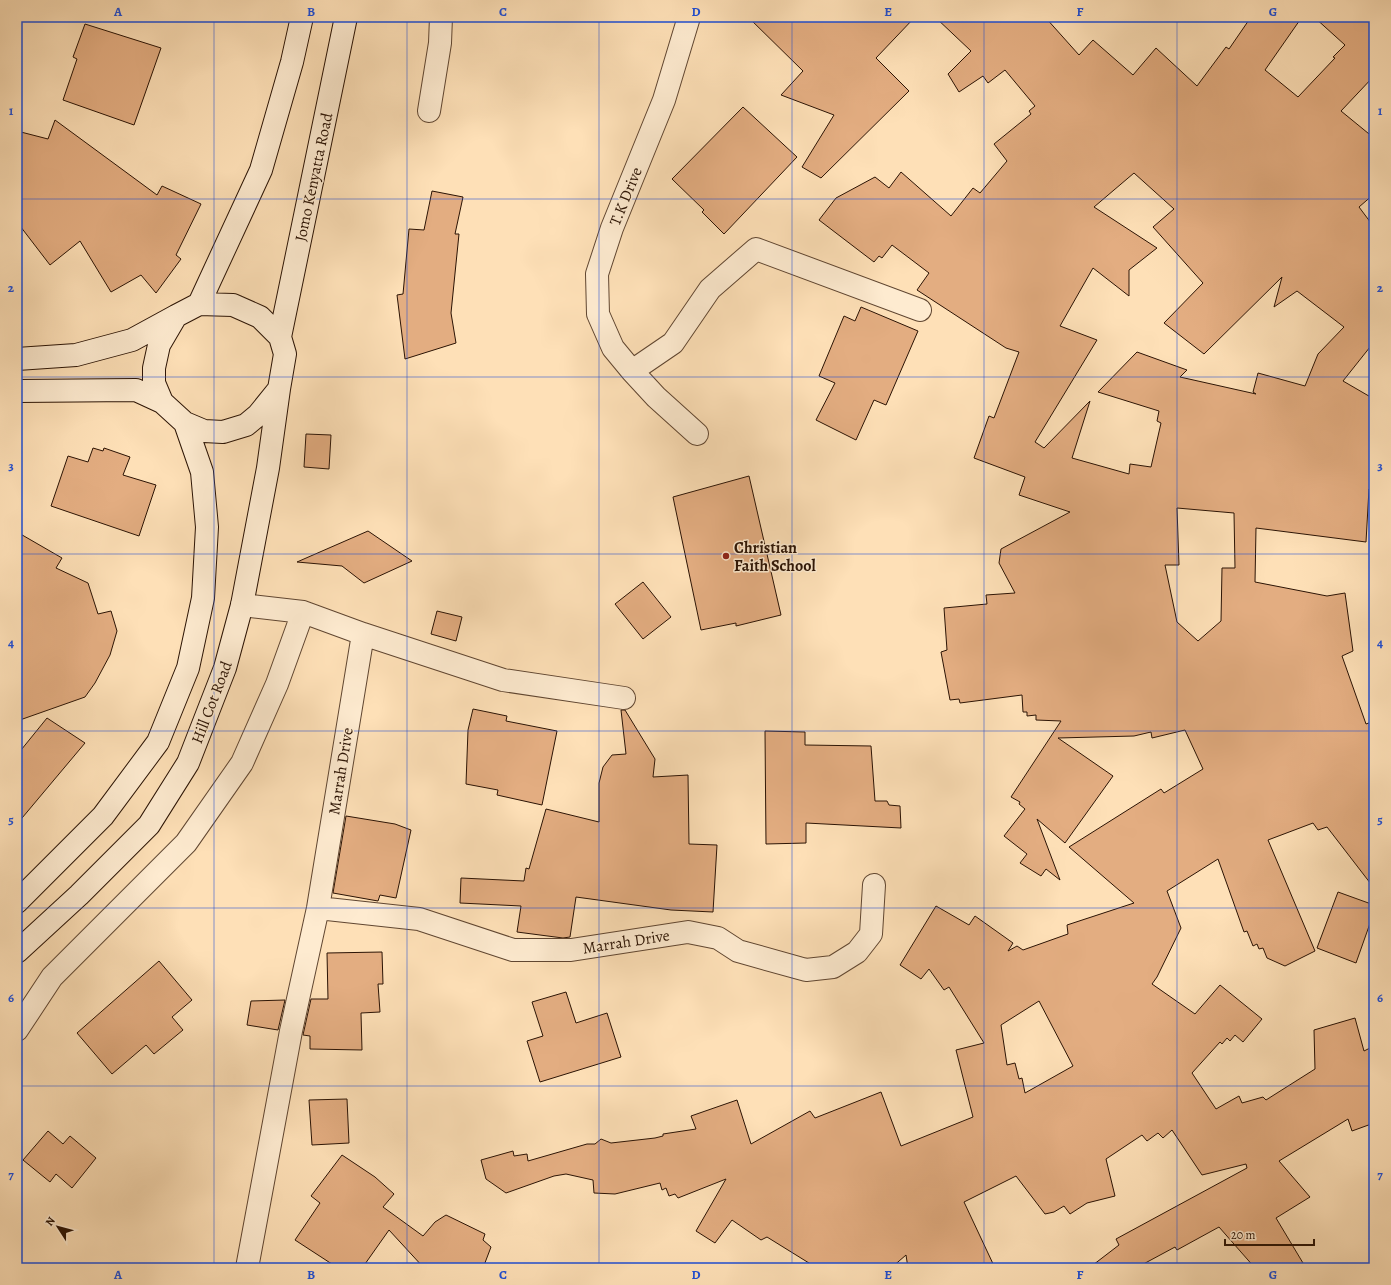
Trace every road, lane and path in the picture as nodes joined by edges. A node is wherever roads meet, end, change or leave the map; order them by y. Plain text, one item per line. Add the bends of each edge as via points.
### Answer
1 (302, 17) edge
2 (346, 17) edge
3 (442, 17) edge
4 (689, 17) edge
5 (430, 111) dead end
6 (200, 304) junction
7 (920, 310) dead end
8 (176, 316) junction
9 (280, 337) junction
10 (17, 359) edge
11 (632, 371) junction
12 (279, 388) junction
13 (17, 391) edge
14 (162, 402) junction
15 (185, 423) junction
16 (697, 434) dead end
17 (242, 605) junction
18 (303, 612) junction
19 (363, 634) junction
20 (624, 698) dead end
21 (874, 885) dead end
22 (17, 902) edge
23 (318, 908) junction
24 (17, 952) edge
25 (17, 1030) edge
26 (247, 1268) edge

1 - 6 street via 261,170
2 - 9 street, Jomo Kenyatta Road
3 - 5 street
4 - 11 street, T.K Drive via 664,100 612,228 597,274 598,314 613,348
6 - 8 street
6 - 9 street via 233,304 260,317
7 - 11 street via 756,249 710,289 673,343
8 - 10 street via 132,340 76,355
8 - 14 street via 159,345 154,368 154,383
9 - 12 street via 285,354
11 - 16 street, T.K Drive
12 - 15 street via 258,415 246,425 222,432 204,431
12 - 17 street, Hill Cot Road via 268,468
13 - 14 street via 136,390
14 - 15 street
15 - 22 street via 202,472 207,527 203,598 188,668 158,742 103,816
17 - 18 street
17 - 24 street, Hill Cot Road via 225,668 188,763 149,825
18 - 19 street
18 - 25 street via 277,684 242,763 186,843 52,977
19 - 20 street via 504,680
19 - 23 street, Marrah Drive
21 - 23 street, Marrah Drive via 871,934 857,952 833,967 806,970 738,951 718,938 688,932 571,950 513,950 419,919
23 - 26 street, Marrah Drive via 291,1031

